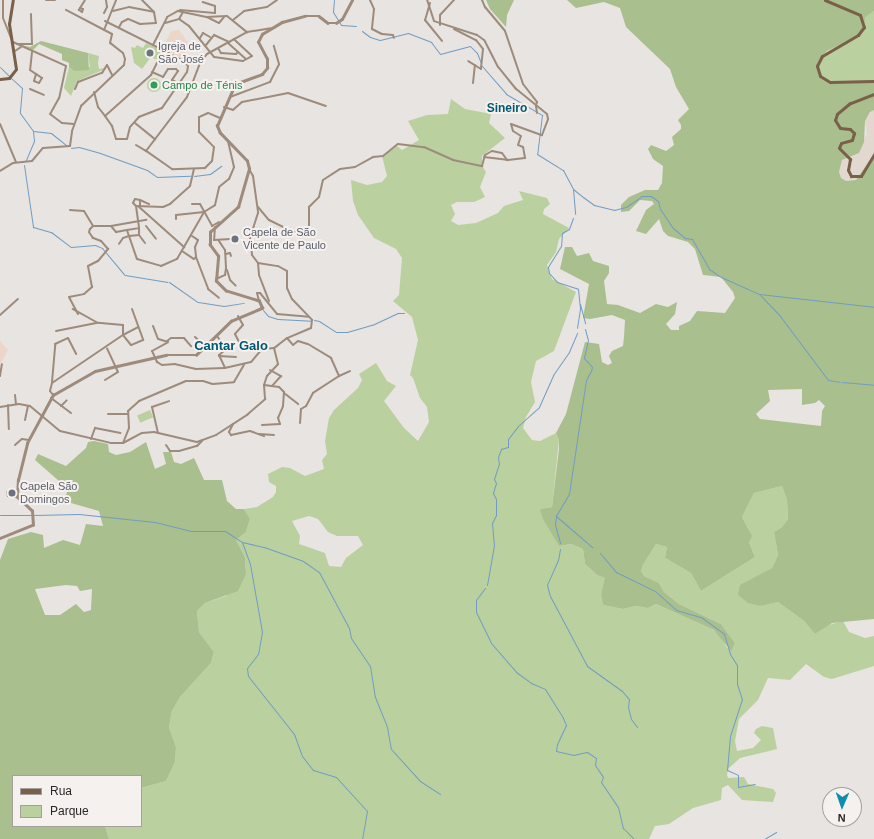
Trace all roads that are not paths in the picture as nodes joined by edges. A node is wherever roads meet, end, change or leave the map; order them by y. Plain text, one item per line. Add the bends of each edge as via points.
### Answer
1 (3, 0) edge
2 (13, 0) edge
3 (46, 0) edge
4 (55, 0) edge
5 (85, 0) edge
6 (106, 0) edge
7 (116, 0) edge
8 (142, 0) edge
9 (277, 0) edge
10 (352, 0) edge
11 (370, 0) edge
12 (427, 0) edge
13 (454, 0) edge
14 (482, 0) edge
15 (825, 0) edge
16 (203, 2) dead end
17 (430, 4) junction
18 (148, 5) junction
19 (80, 8) dead end
20 (66, 10) dead end
21 (113, 11) junction
22 (179, 11) junction
23 (147, 12) junction
24 (154, 12) junction
25 (183, 12) junction
26 (104, 13) dead end
27 (31, 14) dead end
28 (206, 17) junction
29 (224, 17) junction
30 (179, 19) junction
31 (105, 20) dead end
32 (233, 20) junction
33 (108, 22) junction
34 (163, 25) junction
35 (440, 25) junction
36 (119, 27) junction
37 (271, 28) junction
38 (454, 28) junction
39 (104, 30) junction
40 (248, 32) junction
41 (210, 37) junction
42 (393, 37) dead end
43 (200, 38) junction
44 (234, 39) junction
45 (442, 41) dead end
46 (229, 42) junction
47 (14, 43) junction
48 (153, 45) junction
49 (206, 45) junction
50 (274, 46) dead end
51 (22, 47) junction
52 (218, 48) junction
53 (163, 50) junction
54 (15, 51) junction
55 (32, 52) junction
56 (238, 52) junction
57 (210, 53) junction
58 (246, 59) junction
59 (468, 61) dead end
60 (106, 62) dead end
61 (107, 65) junction
62 (475, 65) junction
63 (152, 72) junction
64 (36, 74) junction
65 (112, 75) junction
66 (2, 79) edge
67 (874, 81) edge
68 (473, 82) dead end
69 (180, 84) junction
70 (75, 89) dead end
71 (30, 90) dead end
72 (94, 92) junction
73 (874, 94) edge
74 (44, 95) dead end
75 (228, 97) junction
76 (536, 105) junction
77 (326, 106) dead end
78 (224, 107) junction
79 (537, 112) dead end
80 (105, 116) junction
81 (220, 118) junction
82 (134, 123) junction
83 (0, 124) edge
84 (74, 124) junction
85 (155, 139) junction
86 (228, 141) junction
87 (136, 146) dead end
88 (146, 151) junction
89 (874, 154) edge
90 (484, 157) junction
91 (507, 160) junction
92 (16, 162) junction
93 (194, 169) junction
94 (249, 169) junction
95 (187, 170) junction
96 (0, 171) edge
97 (191, 177) junction
98 (140, 200) junction
99 (192, 204) dead end
100 (146, 205) junction
101 (150, 205) junction
102 (138, 206) junction
103 (258, 207) junction
104 (70, 210) dead end
105 (144, 211) junction
106 (204, 212) junction
107 (176, 219) dead end
108 (138, 220) junction
109 (146, 220) dead end
110 (219, 222) junction
111 (93, 226) junction
112 (111, 226) junction
113 (146, 226) dead end
114 (215, 226) junction
115 (139, 228) junction
116 (127, 230) junction
117 (139, 235) junction
118 (129, 236) junction
119 (192, 236) junction
120 (156, 239) dead end
121 (230, 239) dead end
122 (219, 241) junction
123 (145, 243) dead end
124 (119, 244) dead end
125 (184, 247) junction
126 (182, 251) junction
127 (226, 254) junction
128 (231, 256) dead end
129 (196, 257) junction
130 (258, 262) junction
131 (226, 268) junction
132 (216, 279) junction
133 (236, 286) dead end
134 (219, 298) dead end
135 (18, 300) dead end
136 (259, 301) junction
137 (270, 304) junction
138 (73, 308) dead end
139 (132, 309) dead end
140 (78, 314) junction
141 (0, 315) edge
142 (238, 316) junction
143 (309, 317) junction
144 (97, 323) junction
145 (153, 326) dead end
146 (138, 327) junction
147 (56, 331) dead end
148 (123, 335) junction
149 (195, 336) dead end
150 (217, 336) junction
151 (288, 338) junction
152 (168, 341) junction
153 (239, 342) dead end
154 (191, 346) dead end
155 (206, 347) junction
156 (107, 348) junction
157 (274, 348) junction
158 (76, 354) dead end
159 (219, 356) junction
160 (236, 357) dead end
161 (155, 358) junction
162 (2, 364) dead end
163 (245, 364) junction
164 (116, 366) junction
165 (225, 368) junction
166 (270, 370) junction
167 (350, 371) dead end
168 (0, 376) edge
169 (339, 376) junction
170 (105, 380) dead end
171 (52, 383) junction
172 (264, 385) junction
173 (272, 386) junction
174 (284, 393) junction
175 (15, 395) dead end
176 (53, 395) junction
177 (51, 398) junction
178 (67, 400) dead end
179 (169, 400) dead end
180 (16, 404) junction
181 (298, 404) dead end
182 (8, 405) junction
183 (28, 406) junction
184 (61, 406) junction
185 (0, 407) edge
186 (71, 413) dead end
187 (108, 414) dead end
188 (127, 414) junction
189 (41, 418) junction
190 (25, 420) dead end
191 (234, 423) junction
192 (300, 423) dead end
193 (262, 425) dead end
194 (9, 429) dead end
195 (121, 432) dead end
196 (158, 433) junction
197 (258, 434) junction
198 (274, 435) dead end
199 (264, 436) dead end
200 (90, 439) junction
201 (29, 440) junction
202 (202, 441) junction
203 (123, 443) junction
204 (15, 445) dead end
205 (166, 445) dead end
206 (8, 492) dead end
207 (16, 497) junction
208 (0, 538) edge

1 - 47 street via 3,18
2 - 47 main road via 8,21
3 - 4 street
5 - 19 street
6 - 26 street
7 - 21 street
8 - 18 street
9 - 32 street via 267,7 244,11
10 - 37 street via 342,19 336,23 328,23 312,15 289,20
11 - 42 street via 374,9 372,29
12 - 17 street
13 - 35 street via 440,15
14 - 76 street via 485,8 505,31 523,84 537,102
15 - 67 main road via 860,15 864,24 858,35 822,56 817,66 820,76 830,82
16 - 22 street via 215,6 215,13
17 - 35 street via 432,18
17 - 45 street via 425,20
18 - 23 street
18 - 24 street
20 - 39 street
21 - 23 street via 129,7
21 - 33 street
22 - 25 street
22 - 34 street via 167,17
23 - 24 street
24 - 36 street via 156,23 140,24 128,19
25 - 28 street
25 - 30 street
27 - 47 street via 32,44
28 - 29 street
28 - 29 street via 218,23
29 - 32 street
30 - 34 street
30 - 43 street
31 - 33 street
32 - 40 street
33 - 36 street
33 - 39 street
34 - 48 street
35 - 38 street
36 - 48 street
37 - 40 street
37 - 75 street via 259,39 268,62 265,71 235,84
38 - 62 street via 481,45 484,52 483,67 479,69
38 - 76 street via 477,35 484,40 498,67
39 - 65 street via 112,34 109,41 123,53 125,59 121,68
40 - 44 street
41 - 43 street via 203,33
41 - 46 street via 218,35
41 - 49 street
43 - 49 street
44 - 46 street
44 - 58 street via 252,56
46 - 52 street
46 - 56 street
47 - 51 street
47 - 54 main road
48 - 53 street
49 - 57 street
50 - 75 street via 279,64 270,82
51 - 54 street
51 - 55 street
52 - 56 street via 221,53
52 - 57 street
53 - 63 street
53 - 69 street via 184,61 188,66
54 - 66 main road via 16,64 13,74
55 - 64 street via 30,70
55 - 84 street via 66,67 59,98 50,112 51,116 62,123
56 - 58 street
57 - 58 street via 221,60
57 - 85 street via 201,61 187,97
59 - 62 street
60 - 61 street
61 - 65 street
61 - 70 street via 102,73 78,82
62 - 68 street
63 - 69 street via 163,77 168,69 176,69 178,70 172,80
63 - 80 street
64 - 64 street via 33,78 39,83 42,78
65 - 72 street
69 - 82 street via 162,108 139,117
71 - 74 street
72 - 80 street via 98,107
72 - 84 street via 81,106
73 - 89 main road via 850,103 837,114 835,120 840,128 850,129 854,133 852,140 842,142 839,148 850,159 848,170 851,176 861,176
75 - 78 street
76 - 79 street
76 - 91 street via 548,118 539,135 512,124 513,131 521,136 518,144 523,147 525,158
77 - 78 street via 288,93 242,102 233,110
78 - 81 street
80 - 82 street via 119,140 129,138 130,127
81 - 86 street via 218,129
81 - 93 street via 208,113 199,117 199,132 211,142 214,152 209,166
82 - 85 street
83 - 92 street
84 - 92 street via 68,148 43,148 32,161
85 - 88 street
86 - 94 street via 247,161
86 - 106 street via 234,167 229,179 219,187 214,205
87 - 88 street
88 - 95 street via 172,169
90 - 91 street
90 - 91 street via 487,152 498,152
90 - 103 street via 482,166 453,160 424,147 398,144 383,156 373,157 355,167 340,169 323,180 319,197 309,207 309,227 305,234 294,232 268,220
92 - 96 street
93 - 95 street
93 - 97 street
94 - 103 street via 253,176
94 - 110 street via 238,207
95 - 97 street
97 - 101 street via 190,186 170,204 162,207
98 - 101 street
98 - 102 street
98 - 102 street via 133,201
99 - 106 street via 200,204
100 - 101 street
100 - 102 street
100 - 105 street
102 - 105 street
102 - 108 street
103 - 130 street via 258,217 250,233 252,255
104 - 111 street via 84,211
105 - 125 street
106 - 107 street via 176,215
106 - 110 street via 212,226
106 - 119 street
108 - 109 street
108 - 112 street
108 - 115 street
110 - 114 street
111 - 112 street
111 - 140 street via 89,232 104,244 106,252 88,266 92,287 84,294 69,298
112 - 116 street via 116,232
113 - 120 street
114 - 122 street via 213,238
114 - 132 street via 210,231 209,241 218,256
115 - 116 street
115 - 117 street
116 - 118 street
117 - 118 street
117 - 123 street
118 - 124 street via 123,238
118 - 126 street via 137,259 153,265 170,263 178,259
119 - 125 street
119 - 129 street via 198,240 195,247
121 - 122 street
122 - 127 street
125 - 126 street
126 - 129 street via 194,259
127 - 128 street via 230,253
127 - 131 street
129 - 134 street via 208,289
130 - 137 street via 259,275
130 - 143 street via 287,270 289,294
131 - 132 street via 225,275
131 - 133 street via 230,280
132 - 136 street via 218,285 226,291
135 - 141 street
136 - 137 street via 257,293
136 - 142 street via 262,308
137 - 143 street via 280,316
138 - 140 street
139 - 146 street
140 - 144 street
142 - 150 street
142 - 153 street via 243,325 235,334
143 - 151 street via 312,320 310,328
144 - 147 street
144 - 148 street via 123,325
145 - 152 street via 158,339
146 - 148 street
146 - 148 street via 143,340 131,345
148 - 156 street
149 - 155 street
150 - 155 street
150 - 159 street via 226,349 225,352 220,352
151 - 157 street
151 - 169 street via 293,345 298,341 308,344 331,358
152 - 154 street via 170,338 184,338
152 - 161 street via 167,344 152,349
155 - 161 street via 196,356 175,354
156 - 164 street
156 - 171 street
157 - 163 street via 262,349 251,362
157 - 166 street via 278,364
158 - 171 street via 68,338 55,344
159 - 160 street
159 - 165 street
161 - 164 street
161 - 165 street via 162,365 175,364 196,369
162 - 168 street
163 - 165 street
163 - 188 street via 234,382 182,382 139,401
164 - 170 street via 117,374
164 - 176 street via 89,373
166 - 172 street
166 - 173 street via 281,376
167 - 169 street
169 - 192 street via 313,393 306,406 301,409
171 - 176 street via 50,391
172 - 173 street
172 - 191 street via 265,399
173 - 174 street via 279,387
174 - 181 street
174 - 193 street via 283,406 278,418 280,424
175 - 180 street
176 - 177 street
177 - 184 street
177 - 189 street
178 - 184 street
179 - 196 street via 152,407
180 - 182 street
180 - 183 street
182 - 185 street
182 - 194 street
183 - 189 street
183 - 190 street
184 - 186 street
187 - 188 street
188 - 203 street via 129,428
189 - 200 street via 60,431
189 - 201 street
191 - 197 street via 229,432 231,435 250,431
191 - 202 street
195 - 200 street via 95,428
196 - 202 street
196 - 203 street via 142,433
197 - 198 street
197 - 199 street
200 - 203 street
201 - 204 street via 22,439
201 - 207 street via 22,458
202 - 205 street via 196,446 179,451 170,451
206 - 207 street via 8,496
207 - 208 street via 32,511 32,528

